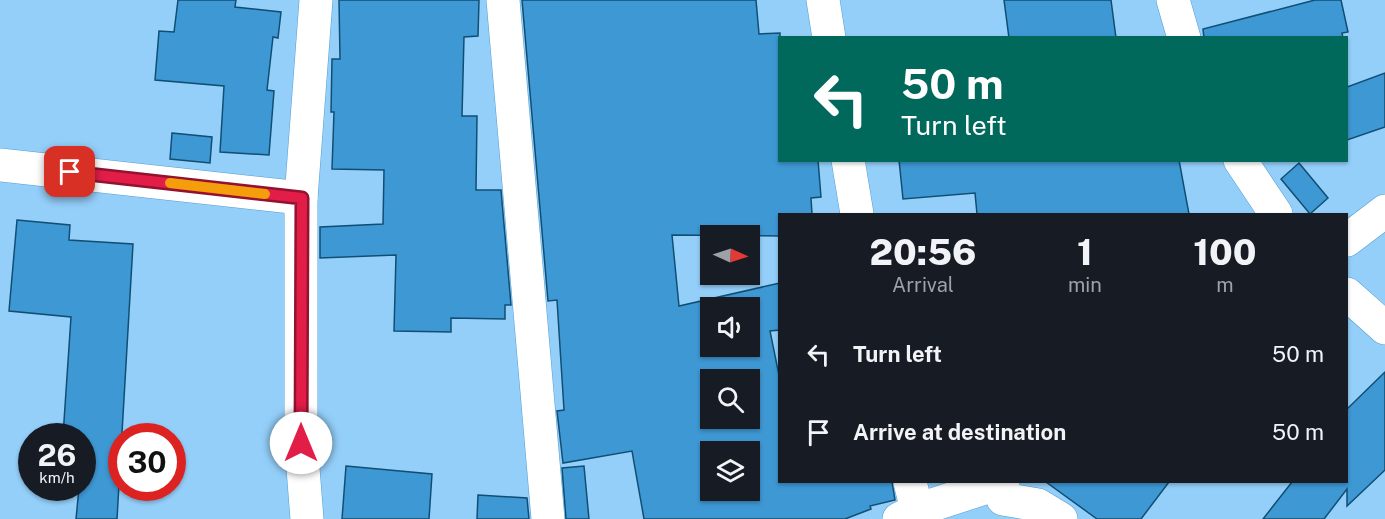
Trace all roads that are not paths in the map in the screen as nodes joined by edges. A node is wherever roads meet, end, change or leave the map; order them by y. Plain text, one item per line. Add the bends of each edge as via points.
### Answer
1 (316, 0) edge
2 (503, 0) edge
3 (823, 0) edge
4 (1173, 0) edge
5 (829, 36) edge
6 (1183, 36) edge
7 (848, 162) edge
8 (1241, 162) edge
9 (0, 165) edge
10 (302, 198) junction
11 (1385, 211) edge
12 (857, 213) edge
13 (1275, 213) edge
14 (1348, 239) edge
15 (1348, 295) edge
16 (1385, 328) edge
17 (1003, 495) edge
18 (909, 504) edge
19 (307, 519) edge
20 (548, 519) edge
21 (1061, 519) edge

1 - 10 street
2 - 20 street
3 - 5 street
4 - 6 street
7 - 12 street
8 - 13 street
9 - 10 street
10 - 19 street via 301,443
11 - 14 street
15 - 16 street
17 - 18 street
17 - 21 street via 1038,504

